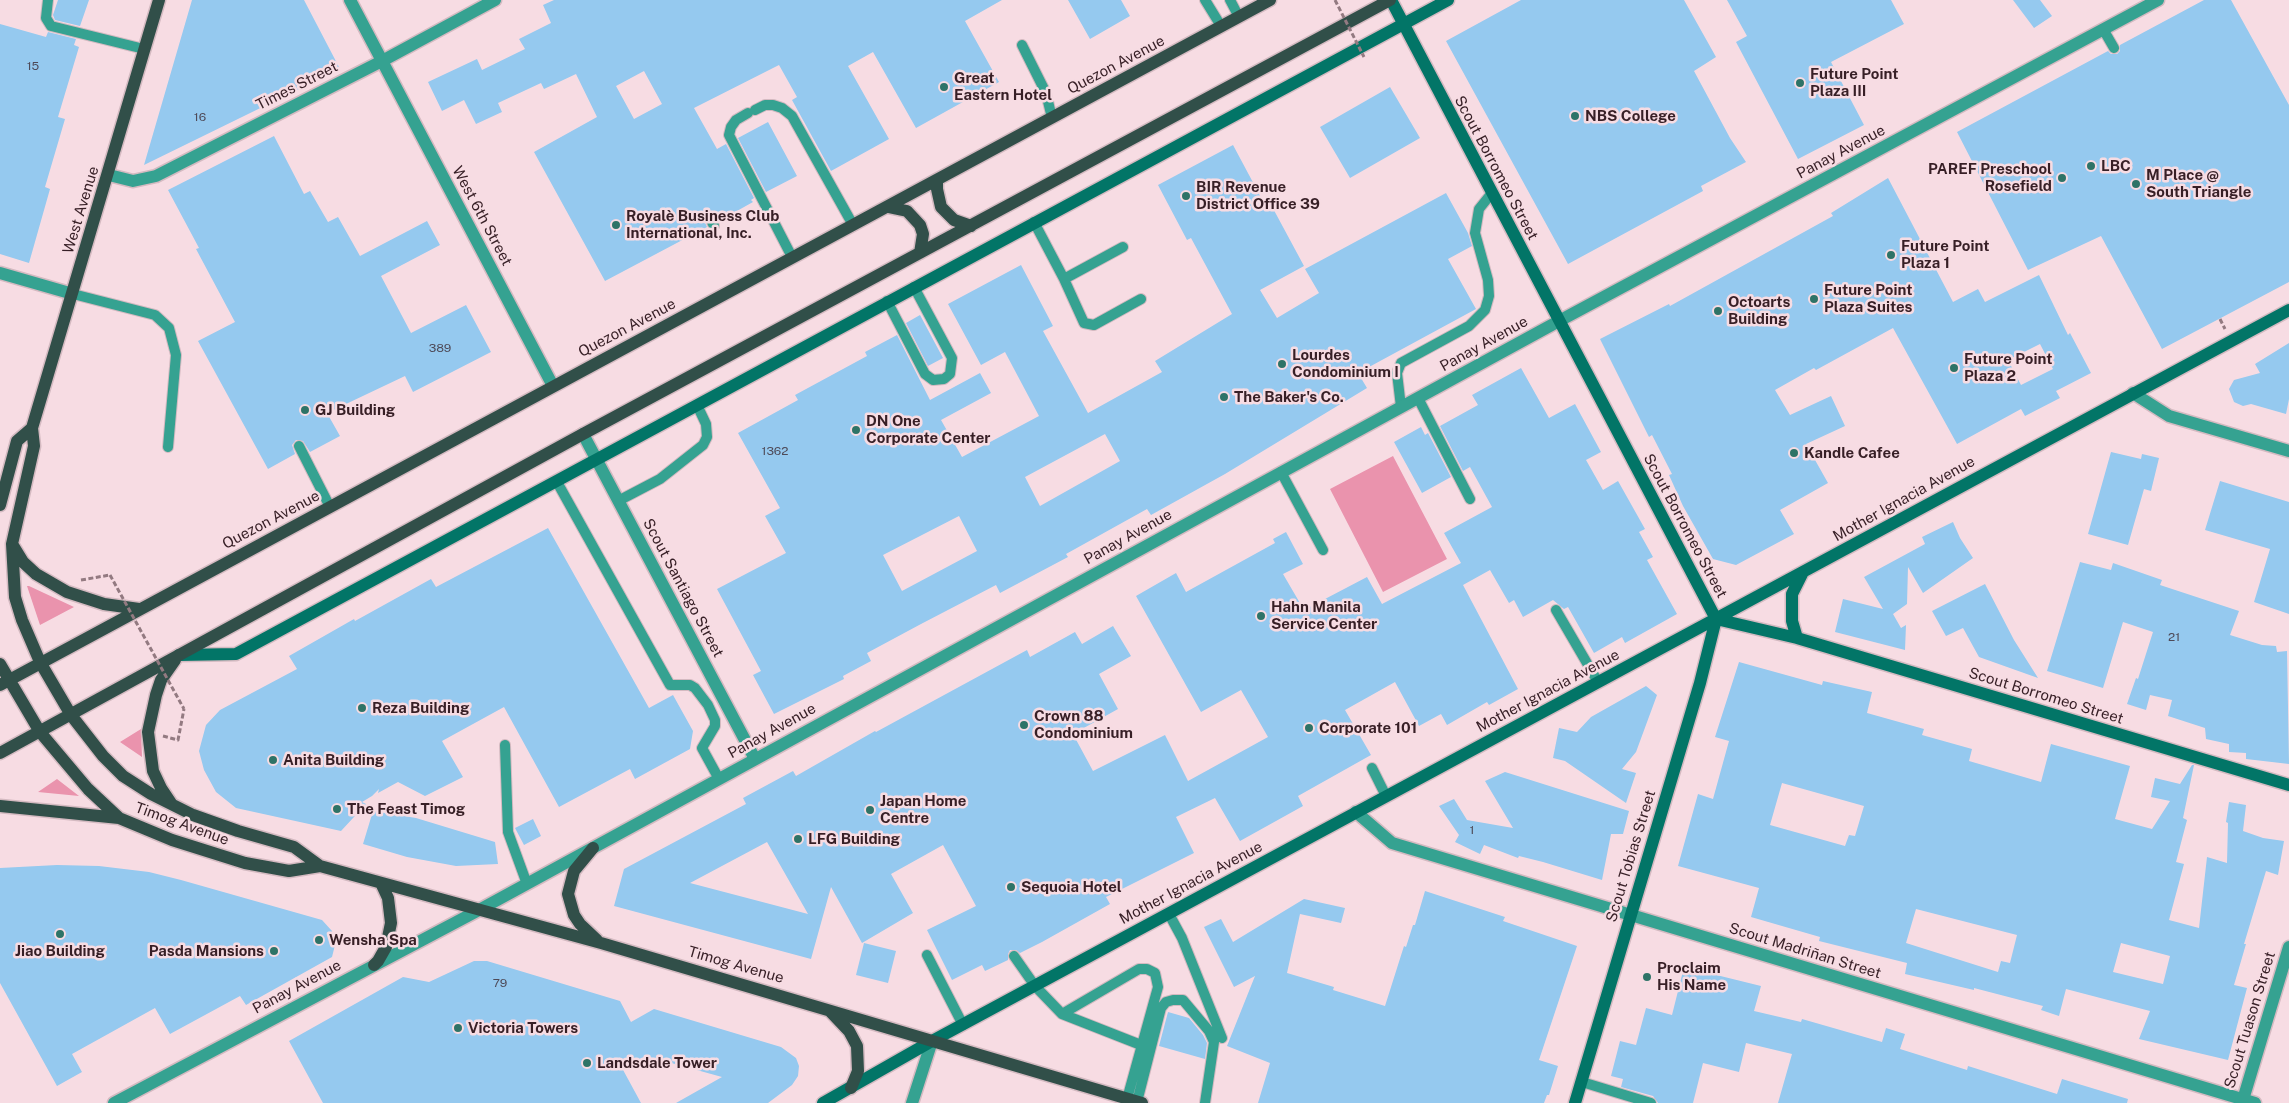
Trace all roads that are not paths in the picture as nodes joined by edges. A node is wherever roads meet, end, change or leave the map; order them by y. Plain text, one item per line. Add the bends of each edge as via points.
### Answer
1 (48, 0) edge
2 (159, 0) edge
3 (350, 0) edge
4 (495, 0) edge
5 (1206, 0) edge
6 (1230, 0) edge
7 (1270, 0) edge
8 (1390, 0) edge
9 (1448, 0) edge
10 (2158, 0) edge
11 (1239, 16) junction
12 (1402, 25) junction
13 (1221, 26) junction
14 (2104, 30) junction
15 (1022, 44) dead end
16 (2114, 48) dead end
17 (144, 49) junction
18 (382, 61) junction
19 (1052, 118) junction
20 (108, 175) junction
21 (937, 180) junction
22 (1491, 194) junction
23 (888, 206) junction
24 (1034, 222) junction
25 (852, 226) junction
26 (971, 226) junction
27 (1123, 247) dead end
28 (920, 253) junction
29 (792, 257) junction
30 (0, 273) edge
31 (1064, 279) junction
32 (914, 287) junction
33 (73, 294) junction
34 (1141, 299) dead end
35 (887, 302) junction
36 (2289, 310) edge
37 (1559, 321) junction
38 (553, 386) junction
39 (2133, 393) junction
40 (1418, 398) junction
41 (697, 405) junction
42 (1401, 407) junction
43 (32, 428) junction
44 (583, 434) junction
45 (299, 446) dead end
46 (168, 447) dead end
47 (2289, 451) edge
48 (597, 460) junction
49 (1281, 472) junction
50 (557, 482) junction
51 (1470, 499) dead end
52 (618, 501) junction
53 (0, 503) edge
54 (330, 507) junction
55 (12, 544) junction
56 (1324, 550) dead end
57 (1803, 572) junction
58 (140, 609) junction
59 (1556, 610) dead end
60 (1716, 619) junction
61 (1797, 638) junction
62 (179, 655) junction
63 (40, 662) junction
64 (0, 664) edge
65 (4, 682) edge
66 (1598, 682) junction
67 (71, 715) junction
68 (40, 732) junction
69 (505, 745) dead end
70 (0, 753) edge
71 (755, 758) junction
72 (1372, 768) dead end
73 (719, 779) junction
74 (2289, 785) edge
75 (1386, 796) junction
76 (172, 805) junction
77 (0, 806) edge
78 (1356, 812) junction
79 (119, 818) junction
80 (593, 848) junction
81 (320, 866) junction
82 (381, 883) junction
83 (526, 884) junction
84 (479, 910) junction
85 (1169, 914) junction
86 (1630, 916) junction
87 (601, 943) junction
88 (2289, 947) edge
89 (927, 955) dead end
90 (1014, 956) dead end
91 (374, 965) junction
92 (1035, 986) junction
93 (828, 1009) junction
94 (1062, 1014) junction
95 (963, 1025) junction
96 (1222, 1038) dead end
97 (932, 1041) junction
98 (1141, 1045) junction
99 (1582, 1082) junction
100 (851, 1088) junction
101 (1135, 1101) edge
102 (2247, 1102) edge
103 (114, 1103) edge
104 (823, 1103) edge
105 (912, 1103) edge
106 (1205, 1103) edge
107 (1575, 1103) edge
108 (1651, 1103) edge

1 - 17 lane via 46,18 52,26
2 - 17 main road, West Avenue
3 - 18 street, West 6th Street
4 - 18 street, Times Street
5 - 13 lane
6 - 11 lane
7 - 11 main road, Quezon Avenue
8 - 12 street, Scout Borromeo Street
8 - 26 main road
9 - 12 street
10 - 14 street, Panay Avenue
11 - 13 main road, Quezon Avenue
12 - 22 street, Scout Borromeo Street
12 - 24 street
13 - 19 main road, Quezon Avenue
14 - 16 lane
14 - 37 street, Panay Avenue
15 - 19 lane via 1046,93
17 - 20 main road, West Avenue
18 - 20 street, Times Street via 156,176 133,181
18 - 38 street, West 6th Street
19 - 21 main road, Quezon Avenue
20 - 33 main road, West Avenue
21 - 23 main road, Quezon Avenue
21 - 26 main road via 942,207 954,220
22 - 37 street, Scout Borromeo Street
22 - 42 lane via 1479,209 1475,233 1488,280 1489,296 1485,310 1469,326 1401,363 1398,374
23 - 25 main road, Quezon Avenue
23 - 28 main road via 907,211 920,225 923,244
24 - 31 lane
24 - 32 street
25 - 29 main road, Quezon Avenue
25 - 29 lane via 792,116 773,105 751,111 736,120 729,135
26 - 28 main road
27 - 31 lane
28 - 44 main road
29 - 38 main road, Quezon Avenue
30 - 33 street
31 - 34 lane via 1084,323 1094,325
32 - 35 street
32 - 35 lane via 952,358 950,374 944,379 933,380 925,374
33 - 43 main road, West Avenue
33 - 46 lane via 155,316 169,328 176,355
35 - 41 street
36 - 39 street, Mother Ignacia Avenue
37 - 40 street, Panay Avenue
37 - 60 street, Scout Borromeo Street
38 - 54 main road, Quezon Avenue
39 - 47 street via 2169,416
39 - 57 street, Mother Ignacia Avenue
40 - 42 street, Panay Avenue
40 - 51 lane
41 - 48 street
41 - 52 lane via 706,424 703,445 660,479
42 - 49 street, Panay Avenue
43 - 53 main road, West Avenue via 17,441
43 - 55 main road, West Avenue via 34,446
44 - 48 street, Scout Santiago Street
44 - 62 main road
45 - 54 lane
48 - 50 street
48 - 52 street, Scout Santiago Street
49 - 56 lane
49 - 71 street, Panay Avenue
50 - 62 street via 236,654
50 - 73 lane via 670,685 695,688 710,709 715,726 702,748
52 - 71 street, Scout Santiago Street
54 - 58 main road, Quezon Avenue
55 - 58 main road via 23,562 59,588 104,604
55 - 63 main road, West Avenue via 15,597
57 - 60 street, Mother Ignacia Avenue
57 - 61 street via 1792,594 1792,620
58 - 63 main road, Quezon Avenue
59 - 66 lane
60 - 61 street, Scout Borromeo Street
60 - 66 street, Mother Ignacia Avenue
60 - 86 street, Scout Tobias Street
61 - 74 street, Scout Borromeo Street
62 - 67 main road
62 - 76 main road via 161,680 148,732 153,771
63 - 65 main road, Quezon Avenue
63 - 67 main road, Timog Avenue
64 - 65 main road
65 - 68 main road, Timog Avenue
66 - 75 street, Mother Ignacia Avenue
67 - 68 main road
67 - 76 main road, Timog Avenue via 123,776
68 - 70 main road
68 - 79 main road, Timog Avenue via 88,789
69 - 83 lane via 508,832
71 - 73 street, Panay Avenue
72 - 75 lane
73 - 80 street, Panay Avenue
75 - 78 street, Mother Ignacia Avenue
76 - 81 main road, Timog Avenue via 238,831 294,847
77 - 79 main road
78 - 85 street, Mother Ignacia Avenue
78 - 86 street, Scout Madriñan Street via 1392,843
79 - 81 main road, Timog Avenue via 172,840 245,863 289,871
80 - 83 street, Panay Avenue
80 - 87 main road via 574,871 568,894 580,924
81 - 82 main road, Timog Avenue
82 - 84 main road, Timog Avenue
82 - 91 main road via 388,898 391,924 386,947
83 - 84 street, Panay Avenue
84 - 87 main road, Timog Avenue
84 - 91 street, Panay Avenue
85 - 92 street, Mother Ignacia Avenue
85 - 96 lane via 1182,938
86 - 99 street, Scout Tobias Street
86 - 102 street, Scout Madriñan Street
87 - 93 main road, Timog Avenue
88 - 102 street, Scout Tuason Street
89 - 95 lane
90 - 92 lane
91 - 103 street, Panay Avenue
92 - 94 lane
92 - 95 street, Mother Ignacia Avenue
93 - 97 main road, Timog Avenue
93 - 100 main road via 849,1031 857,1046 858,1071
94 - 98 lane
94 - 98 lane via 1139,969 1147,968 1155,973 1158,987
95 - 97 street, Mother Ignacia Avenue
97 - 100 street, Mother Ignacia Avenue
97 - 101 main road, Timog Avenue
97 - 105 street
98 - 101 lane
99 - 107 street, Scout Tobias Street
99 - 108 lane
100 - 104 street, Mother Ignacia Avenue
101 - 106 lane via 1161,1008 1166,1002 1183,1000 1209,1031 1214,1042

